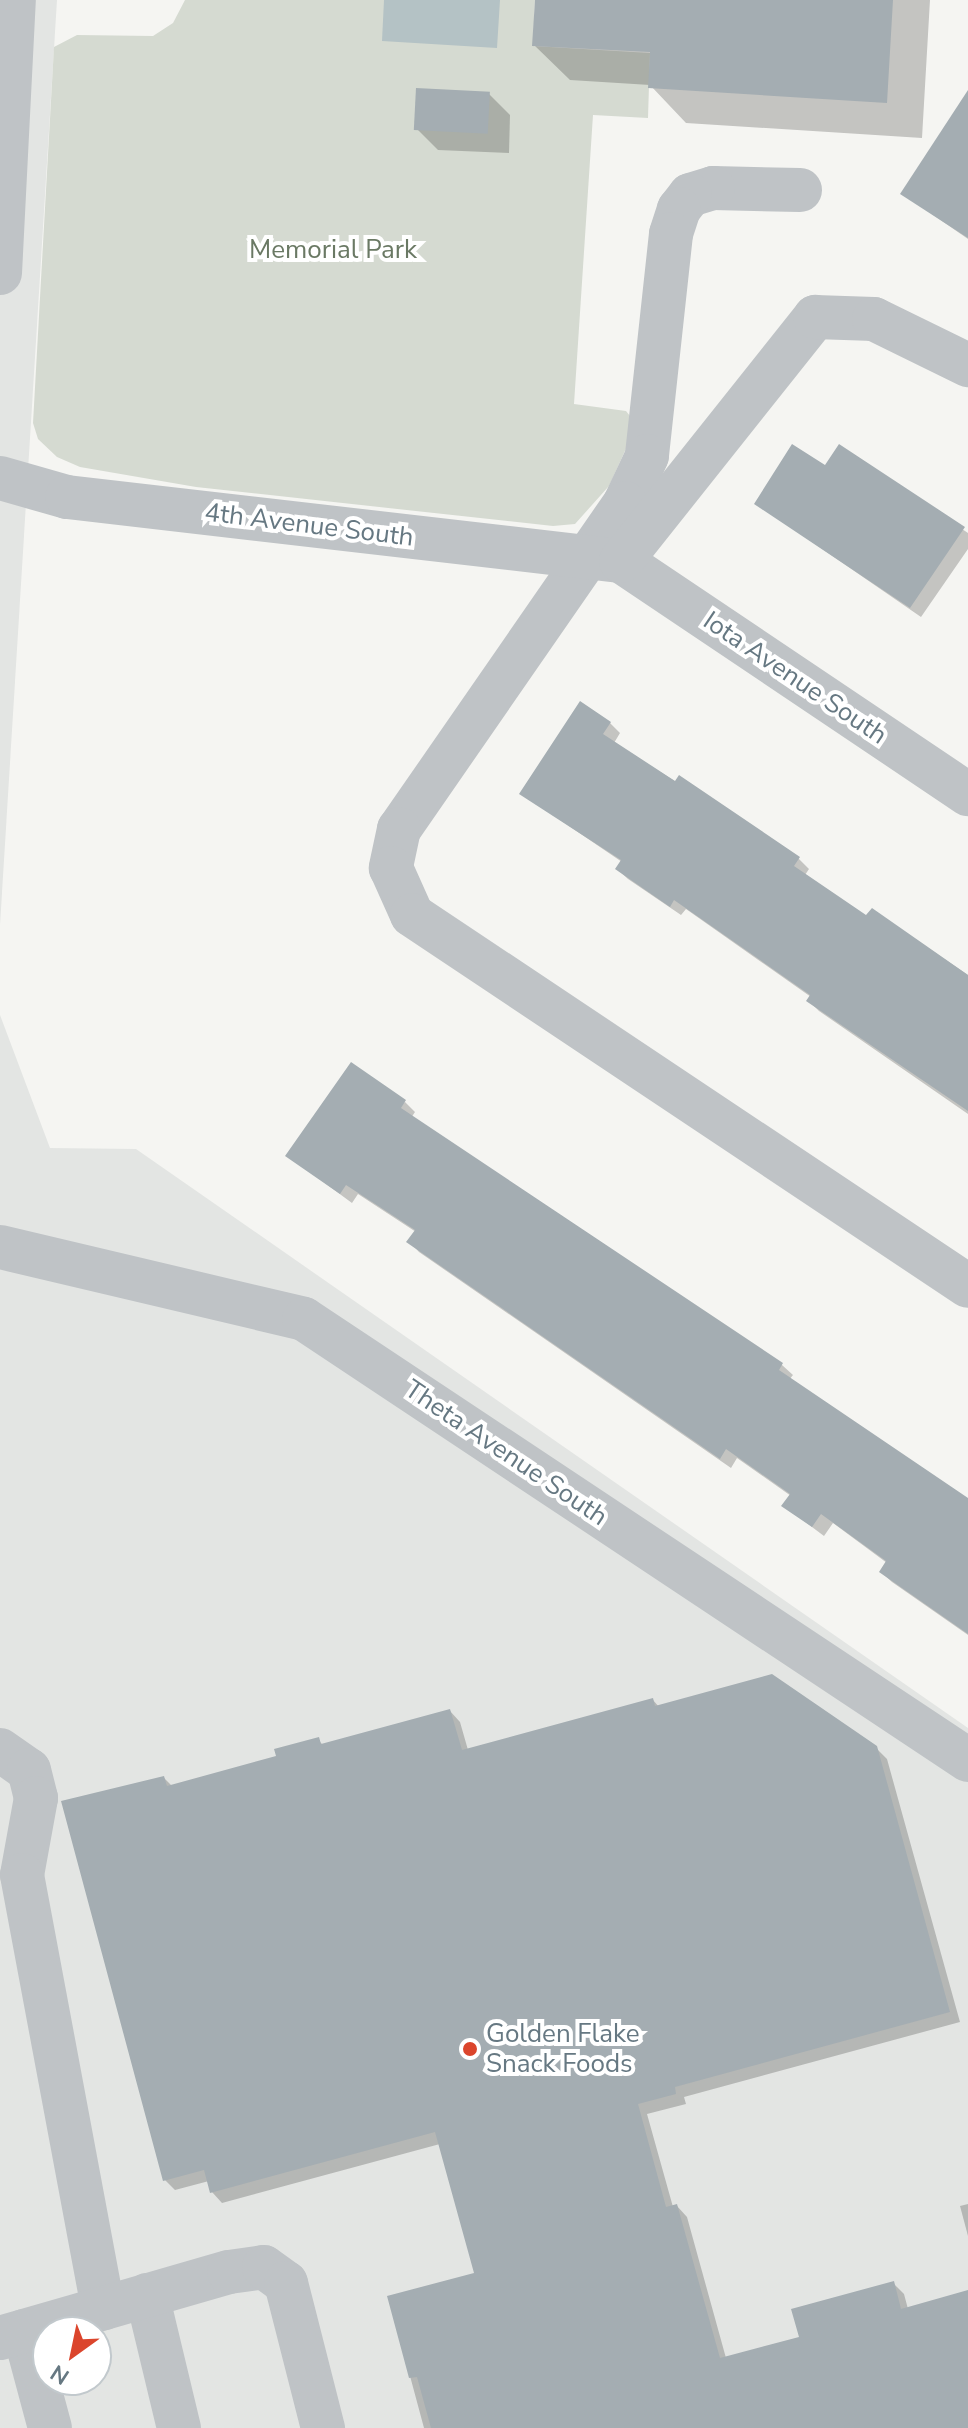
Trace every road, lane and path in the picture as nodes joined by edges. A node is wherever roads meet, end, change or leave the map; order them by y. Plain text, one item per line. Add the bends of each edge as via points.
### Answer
1 (14, 0) edge
2 (800, 190) dead end
3 (0, 273) edge
4 (968, 365) edge
5 (0, 478) edge
6 (604, 559) junction
7 (968, 794) edge
8 (0, 1247) edge
9 (968, 1286) edge
10 (0, 1750) edge
11 (968, 1760) edge
12 (147, 2295) junction
13 (103, 2308) junction
14 (12, 2335) edge
15 (50, 2428) edge
16 (179, 2428) edge
17 (323, 2428) edge

1 - 3 street
2 - 6 street via 713,188 690,195 679,209 671,234 647,456
4 - 6 street via 874,319 815,317
5 - 6 street, 4th Avenue South via 67,497
6 - 7 street, Iota Avenue South
6 - 9 street via 399,829 391,868 412,915
8 - 11 street, Theta Avenue South via 304,1319
10 - 13 street via 29,1770 36,1798 22,1875
12 - 13 street
12 - 16 street
12 - 17 street via 264,2267 286,2283
13 - 14 street
14 - 15 street

